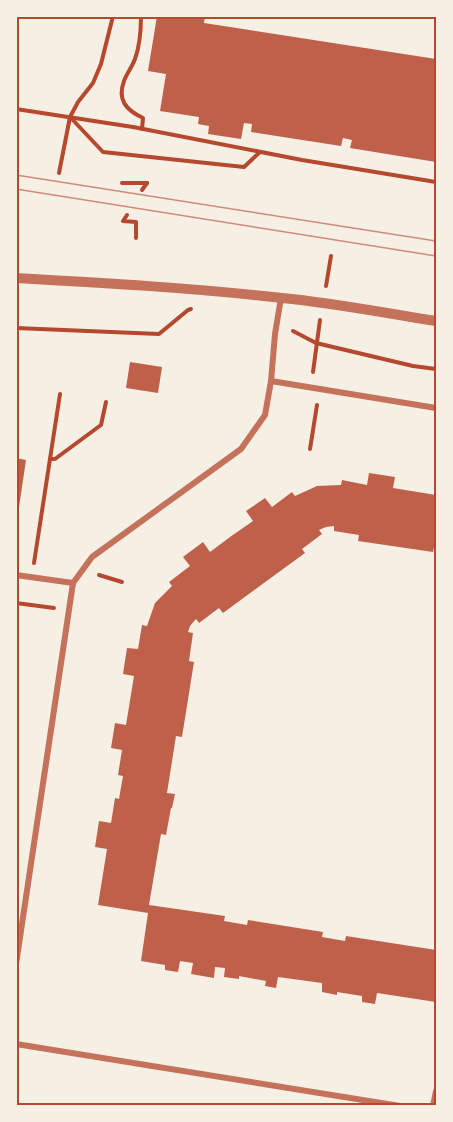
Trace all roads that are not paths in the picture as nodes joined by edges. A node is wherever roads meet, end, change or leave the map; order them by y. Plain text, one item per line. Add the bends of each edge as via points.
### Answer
1 (16, 278) edge
2 (281, 298) junction
3 (436, 321) edge
4 (271, 381) junction
5 (436, 408) edge
6 (16, 575) edge
7 (73, 583) junction
8 (16, 964) edge
9 (16, 1044) edge
10 (436, 1091) edge
11 (400, 1106) edge
12 (434, 1106) edge

1 - 2 street
2 - 3 street
2 - 4 street
4 - 5 street
4 - 7 street via 265,415 241,449 92,557
6 - 7 street
7 - 8 street
9 - 11 street
10 - 12 street

